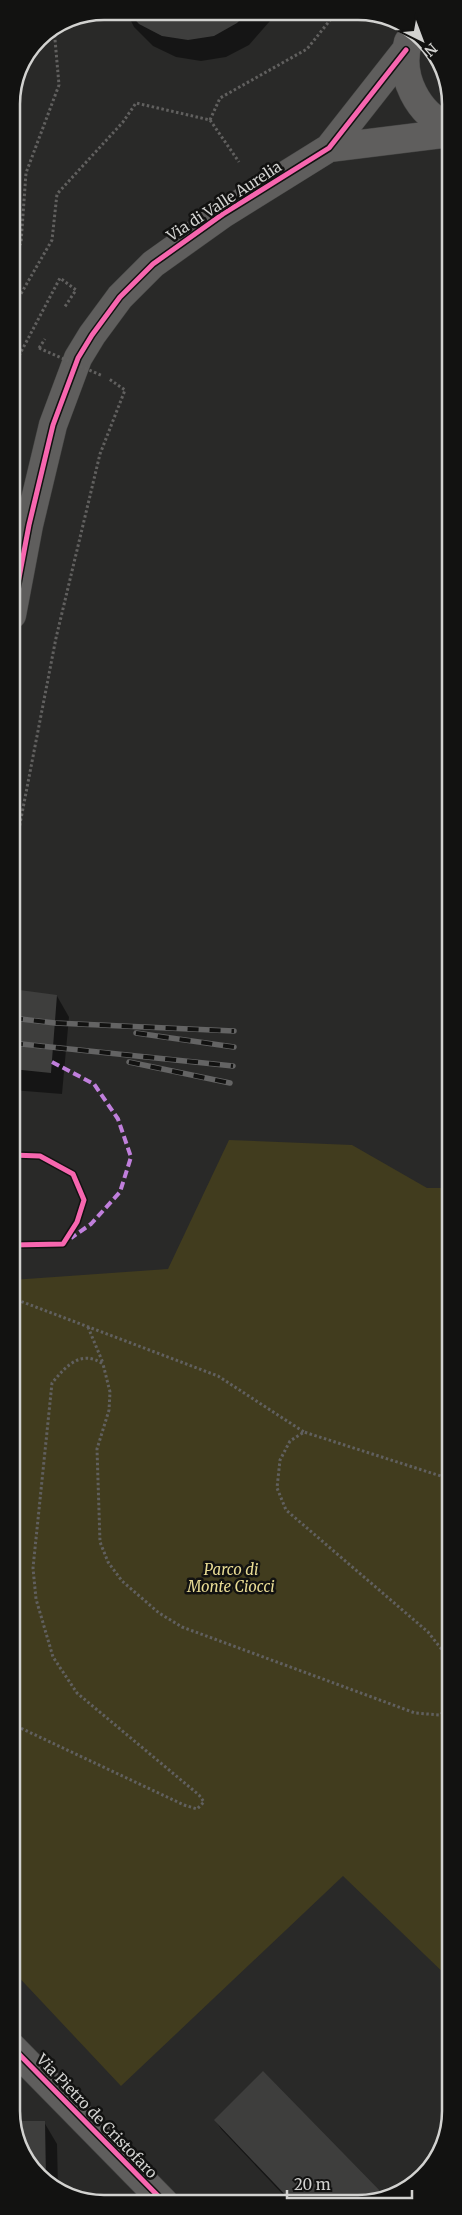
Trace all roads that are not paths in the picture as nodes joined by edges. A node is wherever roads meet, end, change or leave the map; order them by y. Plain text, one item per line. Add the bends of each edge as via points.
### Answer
1 (409, 42) edge
2 (442, 124) edge
3 (442, 134) edge
4 (329, 148) junction
5 (20, 573) edge
6 (20, 2055) edge
7 (157, 2195) edge

1 - 2 street, Via di Valle Aurelia via 406,72 412,92 425,110
1 - 4 street, Via di Valle Aurelia
3 - 4 street, Via di Valle Aurelia
4 - 5 street, Via di Valle Aurelia via 223,214 154,264 120,297 92,335 78,358 53,425
6 - 7 street, Via Pietro de Cristofaro

